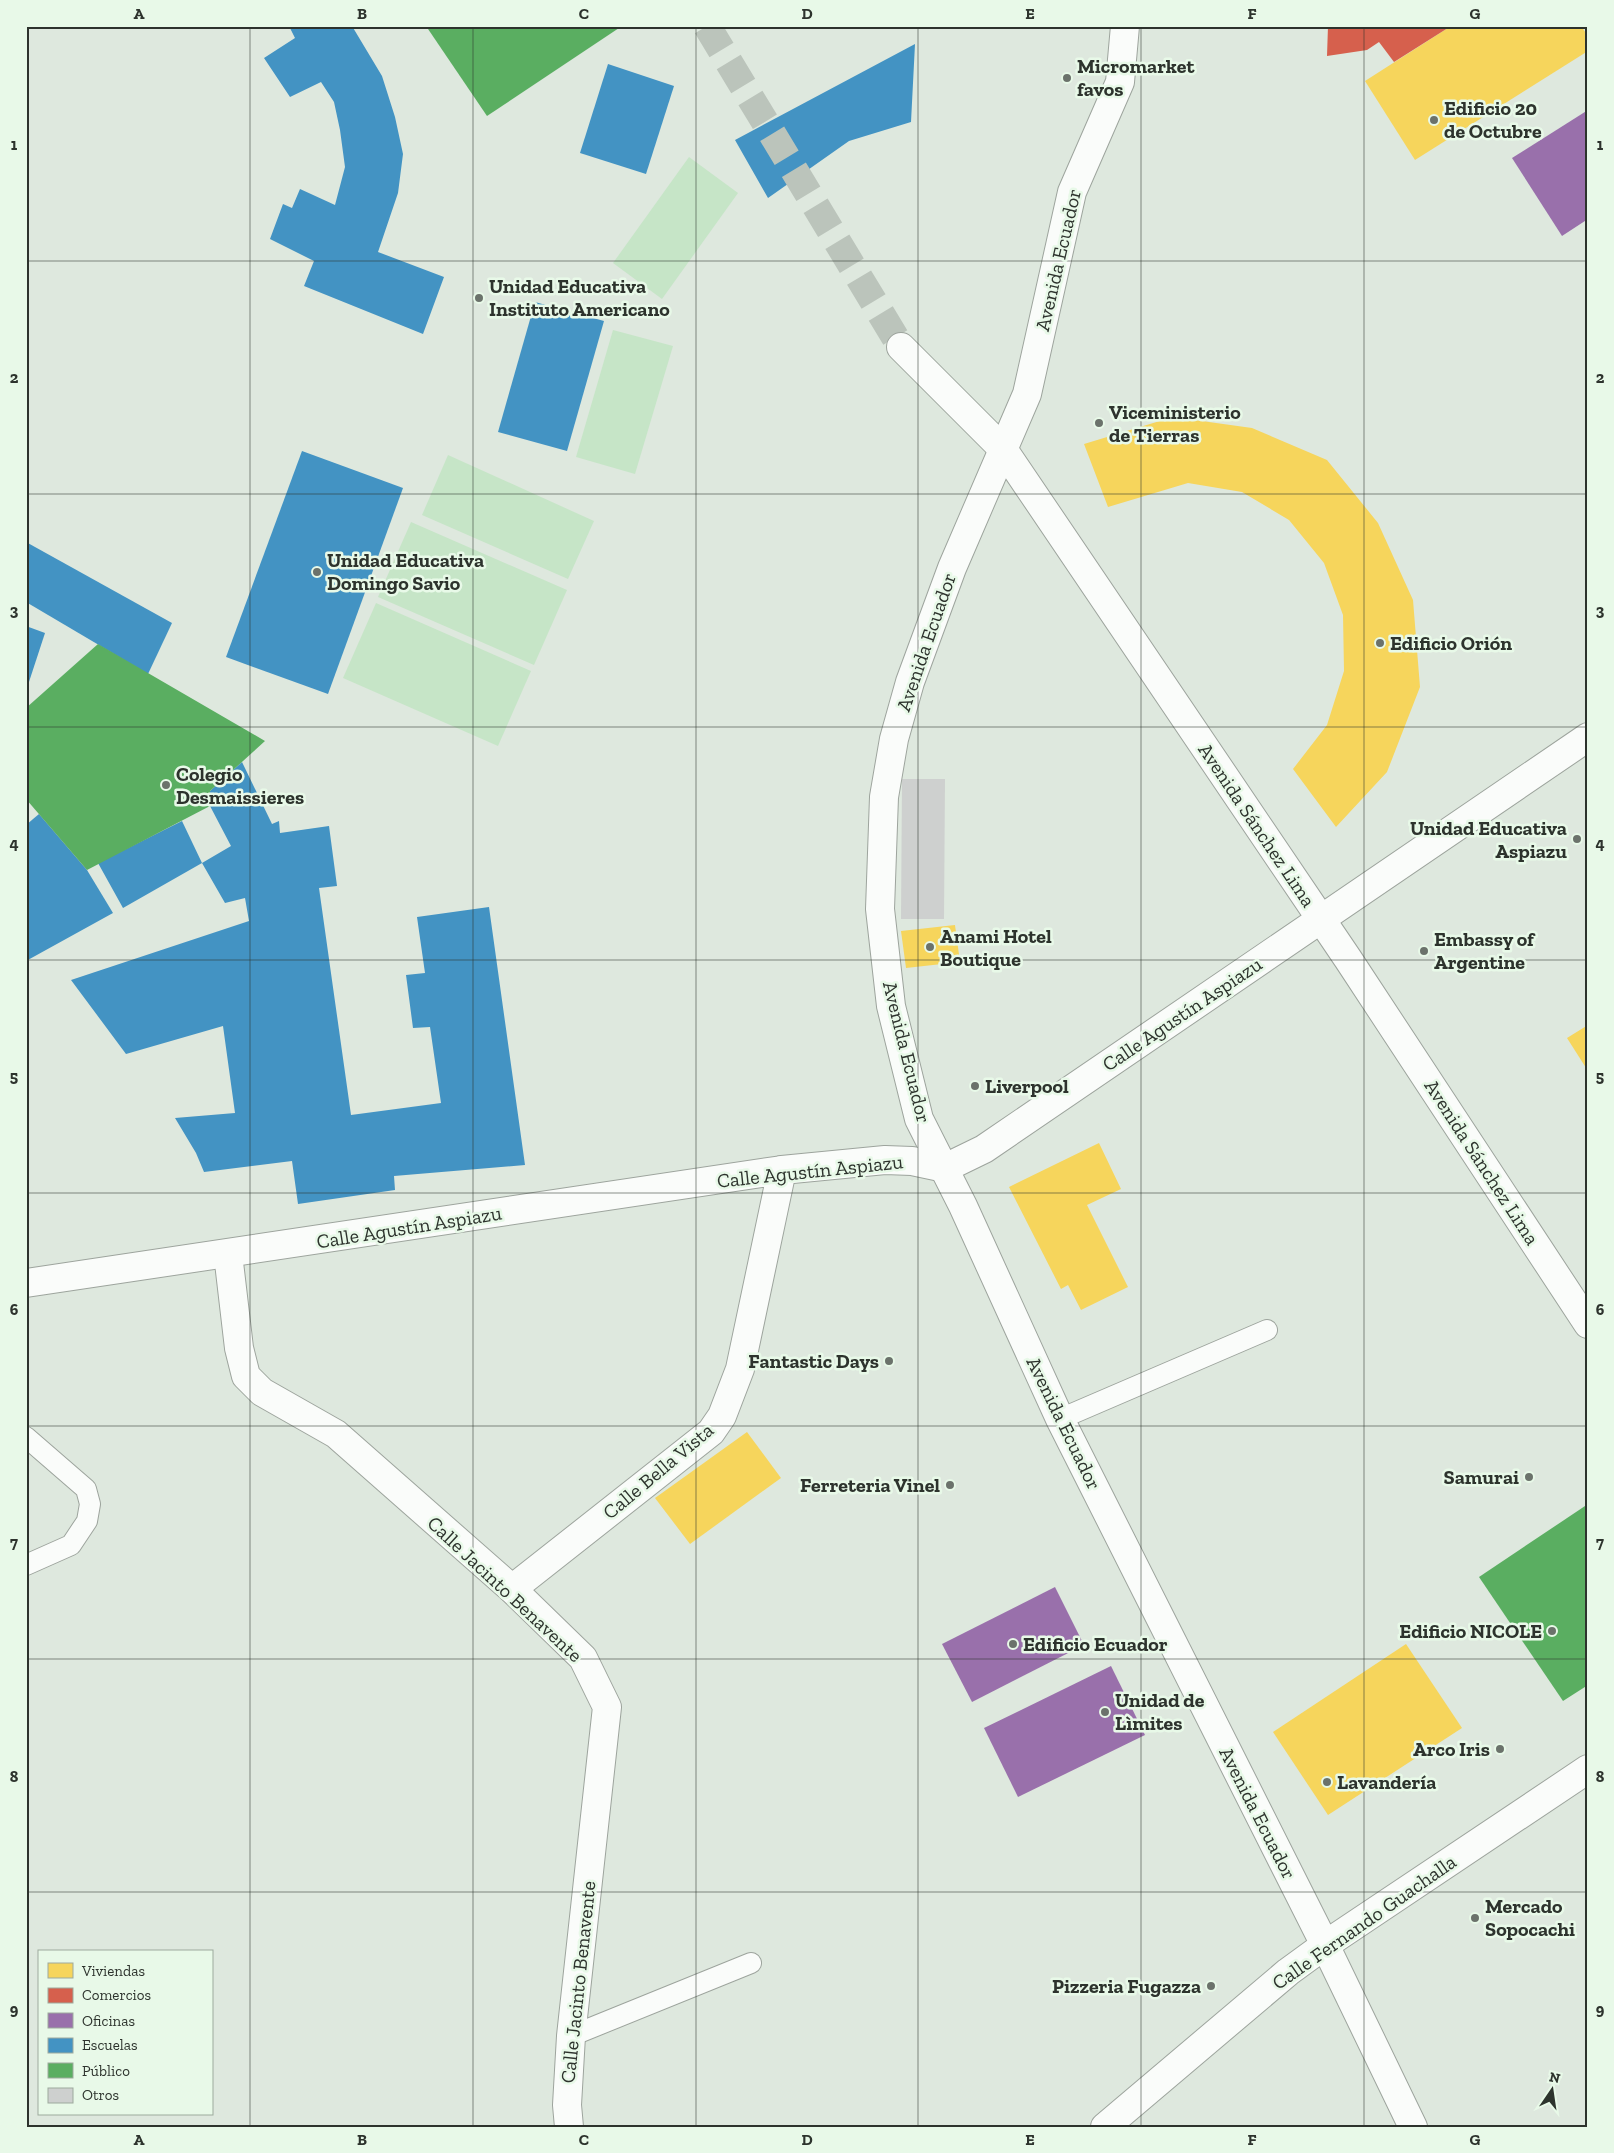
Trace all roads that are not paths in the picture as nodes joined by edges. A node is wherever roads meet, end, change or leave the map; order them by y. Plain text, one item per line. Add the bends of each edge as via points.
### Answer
1 (1125, 26) edge
2 (901, 347) tunnel mouth
3 (1003, 449) junction
4 (1588, 737) edge
5 (1320, 920) junction
6 (945, 1168) junction
7 (782, 1170) junction
8 (228, 1254) junction
9 (26, 1283) edge
10 (1588, 1324) edge
11 (1267, 1330) dead end
12 (1060, 1419) junction
13 (26, 1437) edge
14 (26, 1566) edge
15 (512, 1589) junction
16 (1588, 1769) edge
17 (1324, 1945) junction
18 (751, 1963) dead end
19 (571, 2036) junction
20 (569, 2127) edge
21 (1105, 2127) edge
22 (1413, 2127) edge

1 - 3 street, Avenida Ecuador via 1120,82 1072,192 1027,394
2 - 3 street, Avenida Sánchez Lima
3 - 5 street, Avenida Sánchez Lima
3 - 6 street, Avenida Ecuador via 952,568 910,682 894,739 884,797 880,909 891,1006 919,1119
4 - 5 street, Calle Agustín Aspiazu
5 - 6 street, Calle Agustín Aspiazu via 984,1149
5 - 10 street, Avenida Sánchez Lima
6 - 7 street, Calle Agustín Aspiazu via 912,1161 885,1160
6 - 12 street, Avenida Ecuador
7 - 8 street, Calle Agustín Aspiazu
7 - 15 street, Calle Bella Vista via 740,1368 722,1416 710,1432
8 - 9 street, Calle Agustín Aspiazu
8 - 15 street, Calle Jacinto Benavente via 239,1348 246,1376 262,1392 336,1434
11 - 12 lane
12 - 17 street, Avenida Ecuador
13 - 14 lane via 86,1489 90,1504 87,1521 70,1545
15 - 19 street, Calle Jacinto Benavente via 583,1658 607,1707
16 - 17 street, Calle Fernando Guachalla
17 - 21 street, Calle Fernando Guachalla
17 - 22 street, Avenida Ecuador
18 - 19 lane
19 - 20 street, Calle Jacinto Benavente

